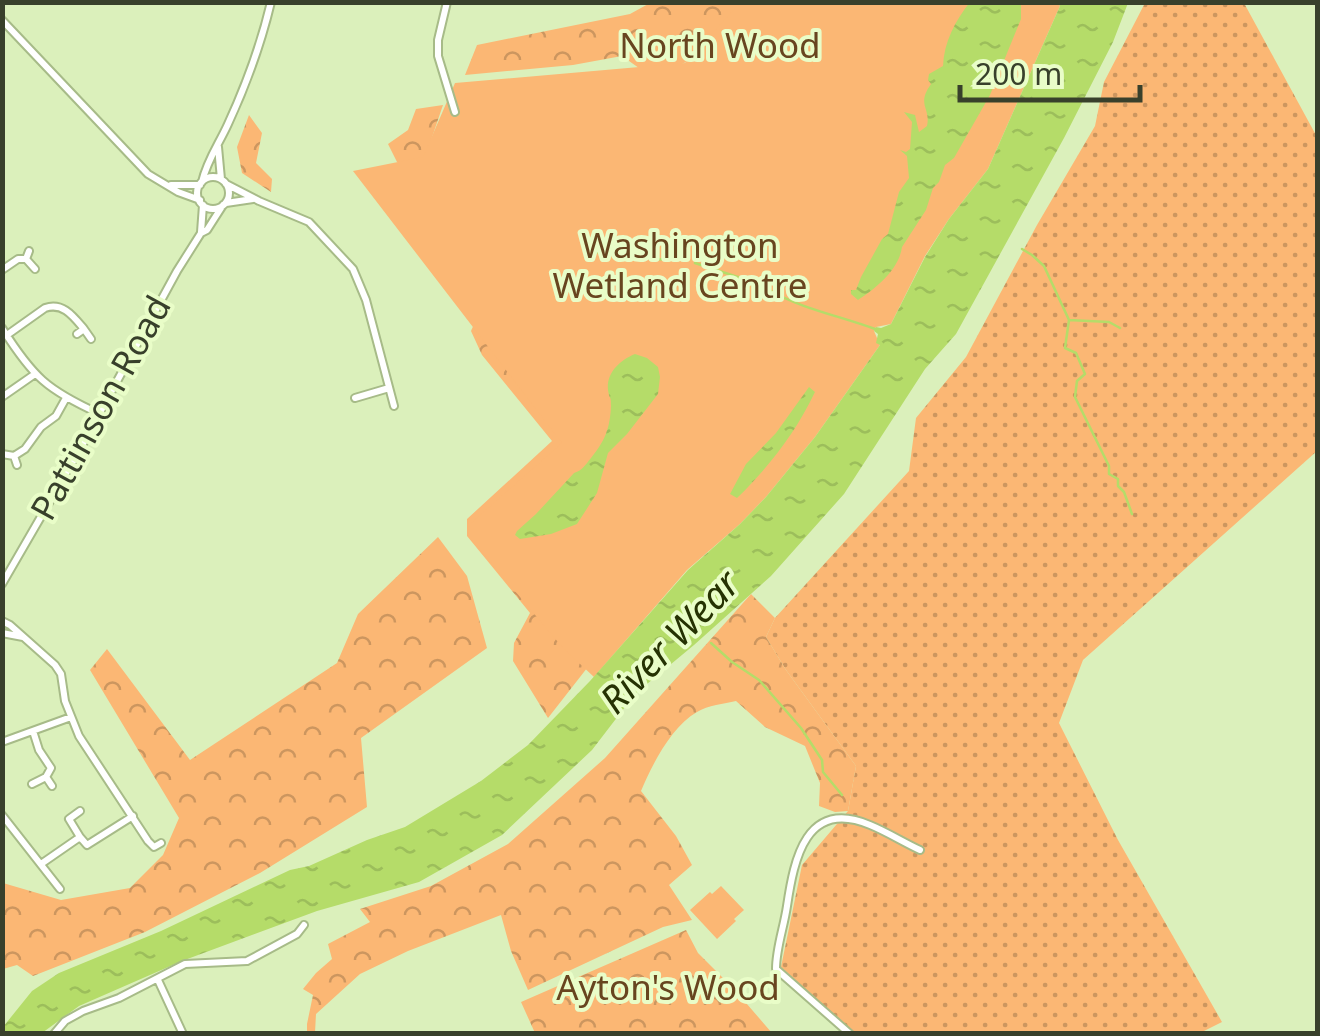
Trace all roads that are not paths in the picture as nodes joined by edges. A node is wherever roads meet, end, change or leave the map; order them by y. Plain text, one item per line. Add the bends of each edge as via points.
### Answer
1 (270, 2) edge
2 (447, 2) edge
3 (2, 20) edge
4 (455, 112) dead end
5 (218, 146) junction
6 (224, 182) junction
7 (201, 183) junction
8 (165, 184) junction
9 (254, 199) junction
10 (201, 202) junction
11 (224, 204) junction
12 (201, 233) junction
13 (36, 269) dead end
14 (2, 270) edge
15 (5, 332) edge
16 (92, 339) dead end
17 (36, 374) junction
18 (389, 388) junction
19 (2, 397) edge
20 (66, 398) junction
21 (355, 398) dead end
22 (394, 406) dead end
23 (100, 414) junction
24 (2, 454) edge
25 (2, 584) edge
26 (2, 622) edge
27 (2, 634) edge
28 (24, 637) junction
29 (70, 718) junction
30 (33, 731) junction
31 (3, 740) edge
32 (46, 777) junction
33 (32, 784) dead end
34 (52, 786) dead end
35 (63, 808) dead end
36 (80, 811) dead end
37 (2, 815) edge
38 (134, 816) junction
39 (69, 819) junction
40 (80, 837) junction
41 (155, 848) dead end
42 (920, 850) dead end
43 (41, 864) junction
44 (60, 890) dead end
45 (304, 925) dead end
46 (158, 980) junction
47 (848, 1032) edge
48 (54, 1034) edge
49 (183, 1034) edge

1 - 5 street
2 - 4 street via 438,56
3 - 8 street via 148,174
5 - 6 street
5 - 7 street
6 - 7 street
6 - 9 street
6 - 11 street
7 - 8 street
7 - 10 street
8 - 10 street
9 - 11 street
9 - 18 street via 309,222 353,269
10 - 11 street
10 - 12 street, Pattinson Road
11 - 12 street, Pattinson Road
12 - 23 street, Pattinson Road
13 - 14 street via 28,255
15 - 16 street via 52,306 67,310
15 - 17 street
17 - 19 street
17 - 20 street
18 - 21 street
18 - 22 street
20 - 23 street
20 - 24 street via 15,460
23 - 25 street, Pattinson Road
26 - 28 street
27 - 28 street
28 - 29 street via 55,664
29 - 30 street
29 - 38 street
30 - 31 street
30 - 32 street via 50,768
32 - 33 street
32 - 34 street
35 - 39 street
36 - 39 street
37 - 43 street
38 - 40 street via 87,846
38 - 41 street
39 - 40 street
40 - 43 street
42 - 47 street via 867,824 832,820 808,833 800,850 776,969
43 - 44 street
45 - 46 street via 247,961 184,964
46 - 48 street via 83,1011
46 - 49 street

